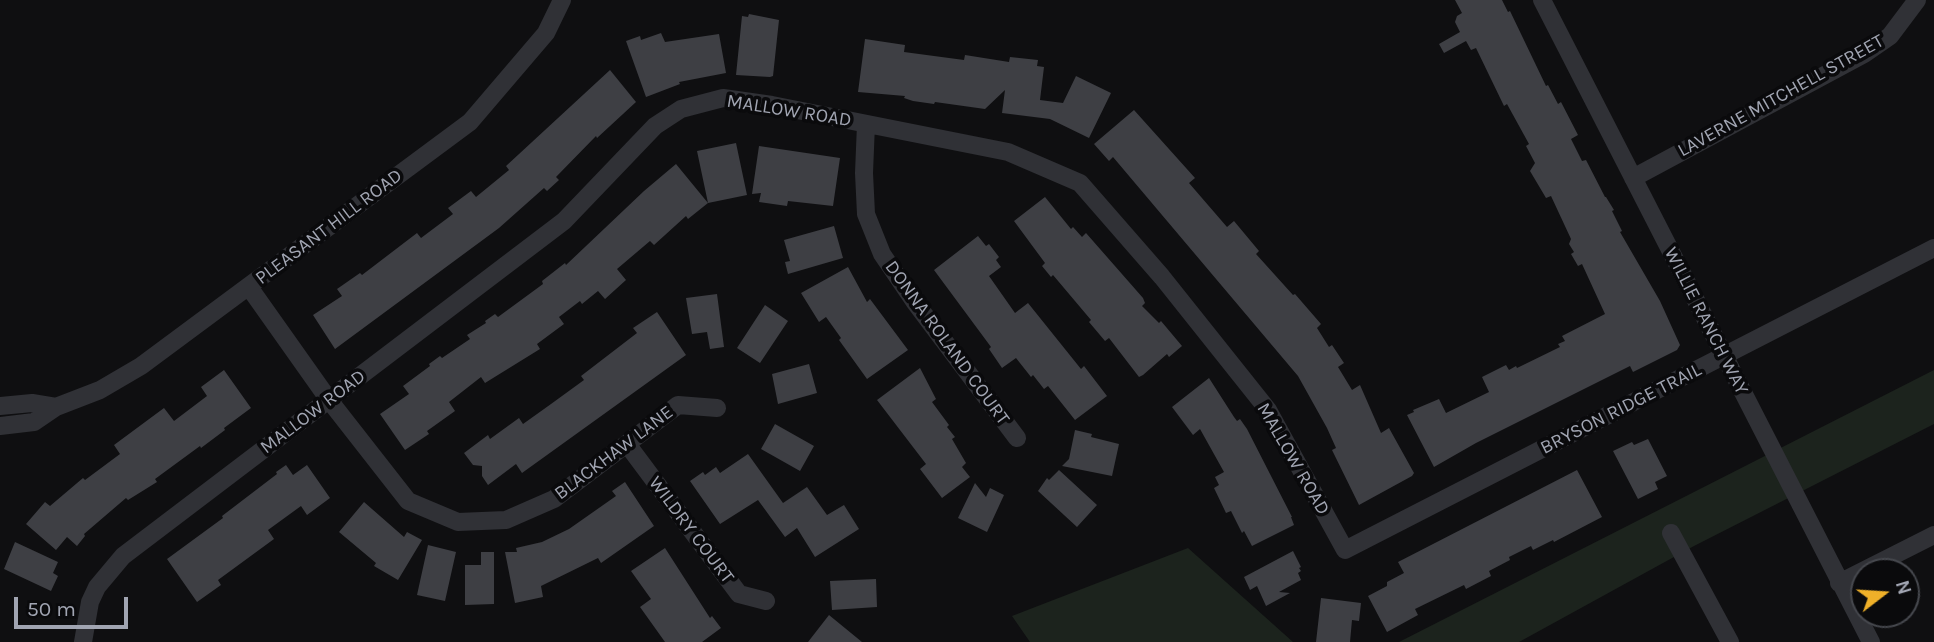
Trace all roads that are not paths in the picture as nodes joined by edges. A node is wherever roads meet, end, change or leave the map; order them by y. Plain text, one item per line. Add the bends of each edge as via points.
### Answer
1 (562, 0) edge
2 (1542, 0) edge
3 (1917, 0) edge
4 (866, 124) junction
5 (1633, 178) junction
6 (1934, 248) edge
7 (249, 287) junction
8 (1723, 356) junction
9 (329, 400) junction
10 (0, 406) edge
11 (56, 407) junction
12 (718, 408) dead end
13 (0, 426) edge
14 (1017, 438) dead end
15 (627, 444) junction
16 (1671, 533) dead end
17 (1934, 535) edge
18 (1345, 550) joint
19 (1839, 583) junction
20 (766, 601) dead end
21 (83, 642) edge
22 (1730, 642) edge
23 (1871, 642) edge

1 - 7 street, PLEASANT HILL ROAD via 546,33 470,122
2 - 5 street, WILLIE RANCH WAY
3 - 5 street, LAVERNE MITCHELL STREET via 1890,36 1864,54
4 - 9 street, MALLOW ROAD via 723,98 681,109 655,126 564,221
4 - 14 street, DONNA ROLAND COURT via 866,214 882,254
4 - 18 street, MALLOW ROAD via 1008,152 1080,183 1162,276 1268,410
5 - 8 street, WILLIE RANCH WAY
6 - 8 street, BRYSON RIDGE TRAIL
7 - 9 street, BLACKHAW LANE
7 - 11 street, PLEASANT HILL ROAD via 141,366 100,390
8 - 18 street, BRYSON RIDGE TRAIL
8 - 19 street, WILLIE RANCH WAY
9 - 15 street, BLACKHAW LANE via 408,501 458,522 506,520 554,499
9 - 21 street, MALLOW ROAD via 123,556 94,594
10 - 11 street, PLEASANT HILL ROAD via 32,403
11 - 13 street, PLEASANT HILL ROAD via 34,422
12 - 15 street, BLACKHAW LANE via 678,405
15 - 20 street, WILDRY COURT via 739,594
16 - 22 street
17 - 19 street
19 - 23 street, WILLIE RANCH WAY

